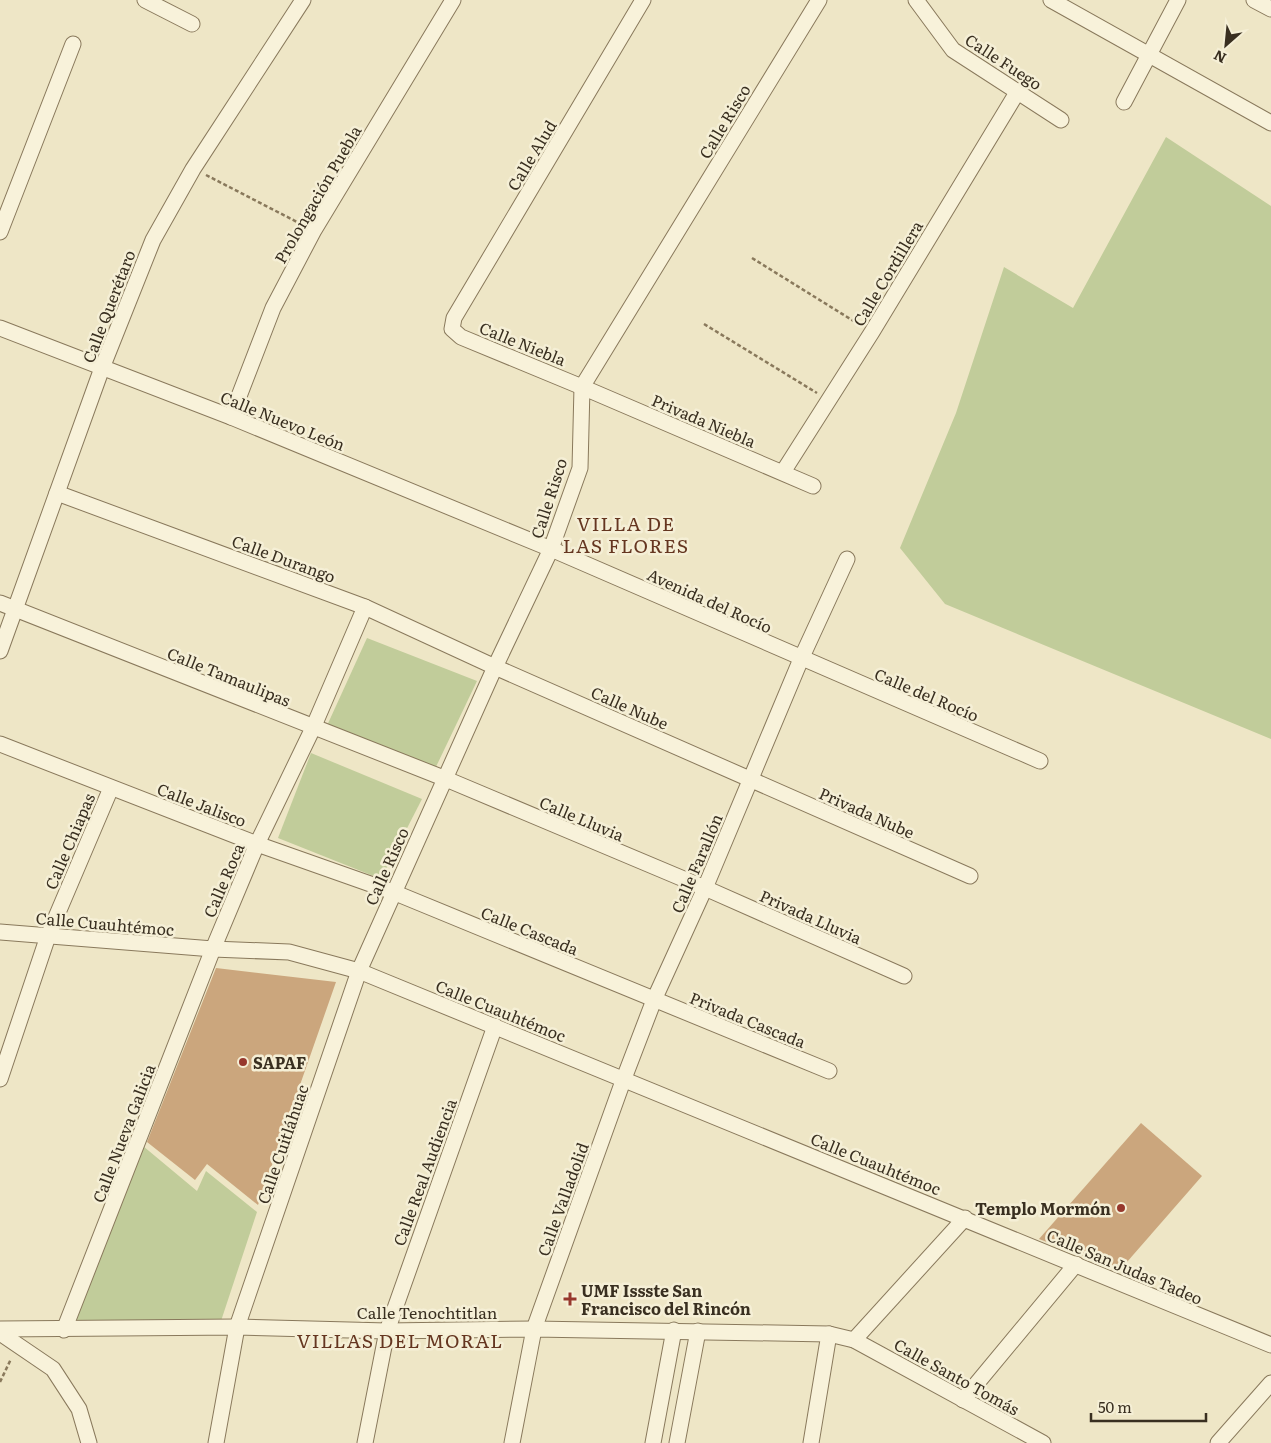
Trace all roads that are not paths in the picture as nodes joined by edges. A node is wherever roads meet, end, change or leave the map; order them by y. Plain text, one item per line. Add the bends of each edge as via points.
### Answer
1 (144, 0) edge
2 (303, 0) edge
3 (453, 0) edge
4 (643, 0) edge
5 (819, 0) edge
6 (916, 0) edge
7 (1051, 0) edge
8 (1178, 0) edge
9 (1254, 0) edge
10 (1271, 9) edge
11 (192, 24) dead end
12 (73, 44) dead end
13 (1149, 54) junction
14 (1018, 91) junction
15 (1124, 102) dead end
16 (1061, 120) dead end
17 (1271, 123) edge
18 (0, 232) edge
19 (0, 328) edge
20 (452, 329) joint
21 (102, 368) junction
22 (582, 387) junction
23 (231, 417) junction
24 (783, 472) junction
25 (813, 486) dead end
26 (57, 493) junction
27 (551, 549) junction
28 (847, 559) dead end
29 (0, 603) edge
30 (365, 607) junction
31 (16, 609) junction
32 (0, 651) edge
33 (801, 659) junction
34 (495, 667) junction
35 (313, 728) junction
36 (0, 744) edge
37 (1040, 761) dead end
38 (446, 779) junction
39 (751, 780) junction
40 (111, 788) junction
41 (257, 844) junction
42 (970, 876) dead end
43 (705, 888) junction
44 (393, 892) junction
45 (0, 932) edge
46 (48, 936) junction
47 (213, 949) junction
48 (359, 971) junction
49 (904, 976) dead end
50 (654, 1000) junction
51 (495, 1026) junction
52 (829, 1071) dead end
53 (0, 1079) edge
54 (624, 1081) junction
55 (965, 1218) junction
56 (1076, 1264) junction
57 (237, 1327) junction
58 (0, 1329) edge
59 (534, 1329) junction
60 (64, 1330) junction
61 (674, 1330) junction
62 (387, 1331) junction
63 (698, 1331) junction
64 (0, 1333) edge
65 (829, 1334) junction
66 (854, 1340) junction
67 (1271, 1346) edge
68 (1271, 1384) edge
69 (963, 1400) junction
70 (89, 1443) edge
71 (216, 1443) edge
72 (365, 1443) edge
73 (512, 1443) edge
74 (653, 1443) edge
75 (677, 1443) edge
76 (811, 1443) edge
77 (1043, 1443) edge
78 (1218, 1443) edge

1 - 11 street
2 - 21 street, Calle Querétaro via 193,169 152,240
3 - 23 street, Prolongación Puebla via 314,230 273,308
4 - 20 street, Calle Alud via 454,318
5 - 22 street, Calle Risco
6 - 14 street, Calle Fuego via 953,50
7 - 13 street
8 - 13 street
9 - 10 street
12 - 18 street
13 - 15 street
13 - 17 street
14 - 16 street, Calle Fuego
14 - 24 street, Calle Cordillera
19 - 21 street, Calle Nuevo León
20 - 22 street, Calle Niebla via 461,337
21 - 23 street, Calle Nuevo León
21 - 26 street, Calle Querétaro
22 - 24 street, Privada Niebla
22 - 27 street, Calle Risco via 580,468
23 - 27 street, Calle Nuevo León
24 - 25 street, Privada Niebla
26 - 30 street, Calle Durango
26 - 31 street, Calle Querétaro
27 - 33 street, Avenida del Rocío
27 - 34 street, Calle Risco
28 - 33 street, Calle Farallón
29 - 31 street, Calle Tamaulipas
30 - 34 street, Calle Durango
30 - 35 street, Calle Roca
31 - 32 street, Calle Querétaro
31 - 35 street, Calle Tamaulipas
33 - 37 street, Calle del Rocío
33 - 39 street, Calle Farallón
34 - 38 street, Calle Risco
34 - 39 street, Calle Nube
35 - 38 street, Calle Tamaulipas
35 - 41 street, Calle Roca
36 - 40 street, Calle Jalisco
38 - 43 street, Calle Lluvia
38 - 44 street, Calle Risco
39 - 42 street, Privada Nube
39 - 43 street, Calle Farallón
40 - 41 street, Calle Jalisco
40 - 46 street, Calle Chiapas
41 - 44 street, Calle Jalisco
41 - 47 street, Calle Roca
43 - 49 street, Privada Lluvia
43 - 50 street, Calle Farallón
44 - 48 street, Calle Risco
44 - 50 street, Calle Cascada
45 - 46 street, Calle Cuauhtémoc
46 - 47 street, Calle Cuauhtémoc
46 - 53 street, Calle Chiapas
47 - 48 street, Calle Cuauhtémoc via 289,952
47 - 60 street, Calle Nueva Galicia
48 - 51 street, Calle Cuauhtémoc
48 - 57 street, Calle Cuitláhuac
50 - 52 street, Privada Cascada
50 - 54 street, Calle Farallón
51 - 54 street, Calle Cuauhtémoc
51 - 62 street, Calle Real Audiencia
54 - 55 street, Calle Cuauhtémoc
54 - 59 street, Calle Valladolid
55 - 56 street, Calle San Judas Tadeo
55 - 66 street
56 - 67 street, Calle San Judas Tadeo
56 - 69 street
57 - 60 street, Calle Tenochtitlan
57 - 62 street, Calle Tenochtitlan
57 - 71 street, Calle Cuitláhuac
58 - 60 street, Calle Tenochtitlan
59 - 61 street, Calle Tenochtitlan
59 - 62 street, Calle Tenochtitlan
59 - 73 street, Calle Valladolid
61 - 63 street, Calle Tenochtitlan
61 - 74 street
62 - 72 street, Calle Real Audiencia
63 - 65 street, Calle Tenochtitlan
63 - 75 street
64 - 70 street via 53,1369 79,1409
65 - 66 street, Calle Tenochtitlan
65 - 76 street
66 - 69 street, Calle Santo Tomás
68 - 78 street
69 - 77 street, Calle Santo Tomás

